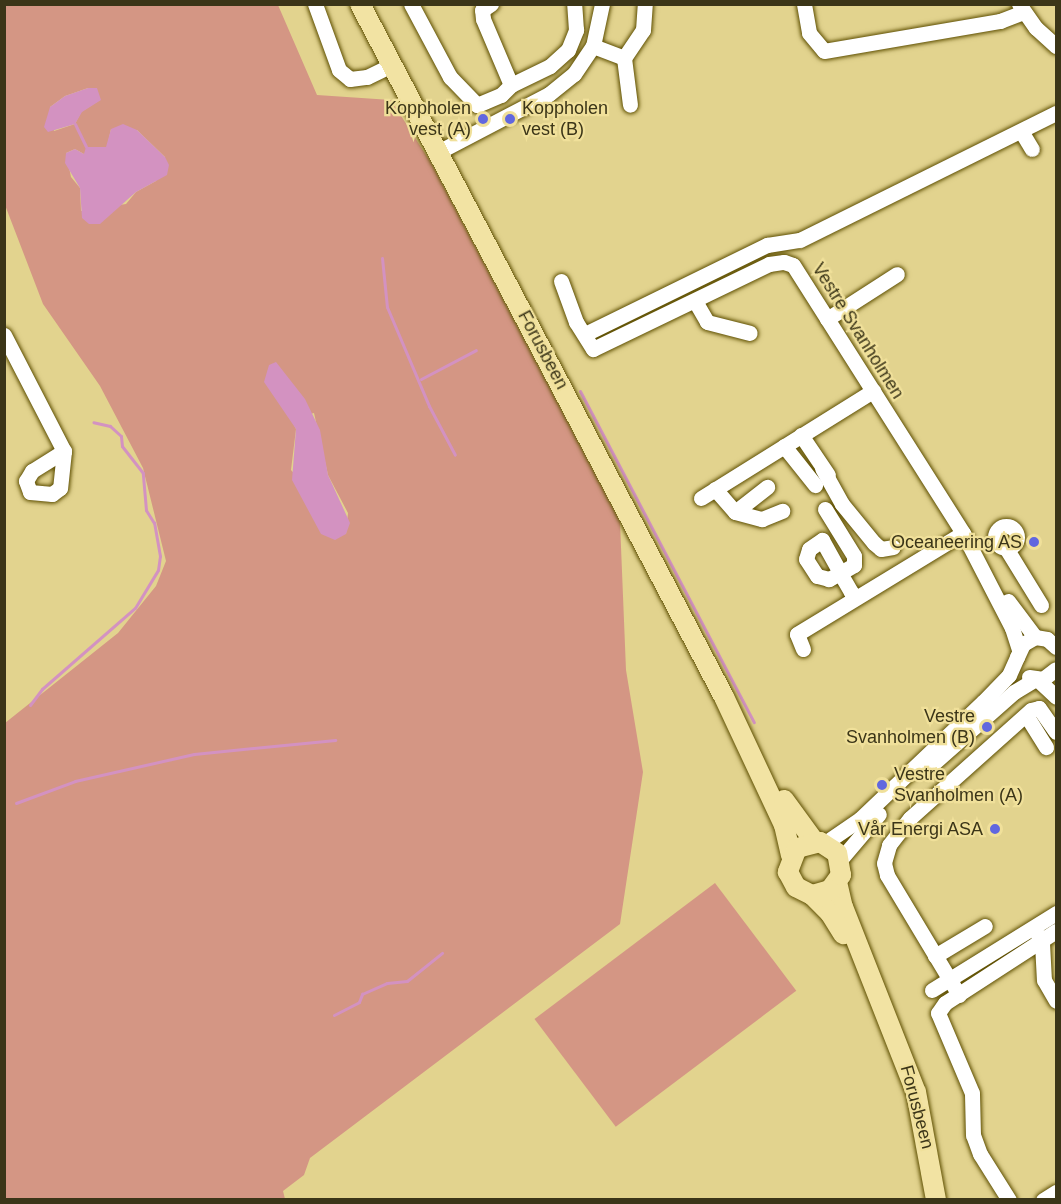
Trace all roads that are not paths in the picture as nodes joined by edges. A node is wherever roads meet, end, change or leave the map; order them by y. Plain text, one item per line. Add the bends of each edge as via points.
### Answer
1 (315, 4) edge
2 (360, 4) edge
3 (411, 4) edge
4 (491, 4) edge
5 (574, 4) edge
6 (602, 4) edge
7 (645, 4) edge
8 (804, 4) edge
9 (1021, 8) edge
10 (593, 46) junction
11 (1056, 46) edge
12 (624, 58) junction
13 (392, 65) junction
14 (506, 90) junction
15 (630, 105) dead end
16 (1056, 112) edge
17 (510, 113) junction
18 (1021, 131) junction
19 (1032, 149) dead end
20 (438, 152) junction
21 (784, 243) junction
22 (784, 262) junction
23 (897, 274) dead end
24 (561, 281) dead end
25 (694, 302) junction
26 (827, 319) junction
27 (750, 333) dead end
28 (4, 334) edge
29 (585, 334) junction
30 (873, 391) junction
31 (801, 435) junction
32 (784, 446) junction
33 (64, 451) dead end
34 (815, 485) dead end
35 (767, 487) dead end
36 (715, 489) junction
37 (701, 498) dead end
38 (825, 510) dead end
39 (782, 511) dead end
40 (735, 512) junction
41 (963, 533) junction
42 (893, 547) dead end
43 (976, 558) junction
44 (855, 598) junction
45 (1041, 605) dead end
46 (1056, 632) edge
47 (1038, 637) junction
48 (1056, 647) edge
49 (803, 649) dead end
50 (1018, 653) junction
51 (1056, 669) edge
52 (1037, 679) junction
53 (724, 697) junction
54 (1056, 698) edge
55 (1026, 715) junction
56 (1056, 732) edge
57 (1046, 747) dead end
58 (820, 842) junction
59 (791, 855) junction
60 (840, 860) junction
61 (837, 882) junction
62 (812, 895) junction
63 (1056, 913) edge
64 (985, 926) dead end
65 (1034, 927) junction
66 (1056, 931) edge
67 (1042, 943) junction
68 (935, 956) junction
69 (950, 980) junction
70 (932, 990) dead end
71 (959, 995) junction
72 (1056, 1001) edge
73 (887, 1016) junction
74 (1056, 1192) edge
75 (936, 1200) edge
76 (1009, 1200) edge
77 (1043, 1200) edge

1 - 13 street via 339,70 350,79 368,77
2 - 13 main road, Forusbeen
3 - 14 street via 450,77 473,103 480,105
4 - 14 street via 481,14
5 - 14 street via 576,30 568,50 550,66
6 - 10 street
7 - 12 street via 642,30
8 - 9 street via 809,33 824,51 1000,21
9 - 11 street
10 - 12 street
10 - 17 street via 562,84
12 - 15 street
13 - 20 main road, Forusbeen
14 - 17 street
16 - 18 street
17 - 20 street
18 - 19 street
18 - 21 street via 800,240
20 - 53 main road, Forusbeen
21 - 22 street
21 - 29 street via 767,245
22 - 25 street, Vestre Svanholmen via 769,264
22 - 26 street, Vestre Svanholmen via 793,265
23 - 26 street
24 - 29 street via 576,322
25 - 27 street via 706,322
25 - 29 street, Vestre Svanholmen via 593,349
26 - 30 street, Vestre Svanholmen
28 - 33 street
30 - 31 street
30 - 41 street, Vestre Svanholmen
31 - 32 street
31 - 42 street via 848,502 852,516 878,547
32 - 34 street
32 - 36 street
35 - 40 street
36 - 37 street
36 - 40 street
38 - 44 street via 854,556 854,565 840,573
39 - 40 street via 762,519
41 - 43 street, Vestre Svanholmen
41 - 44 street
43 - 45 street via 1002,546
43 - 47 street, Vestre Svanholmen
43 - 50 street, Vestre Svanholmen via 1012,628
44 - 49 street via 798,634
46 - 47 street
47 - 48 street, Vestre Svanholmen
47 - 50 street
50 - 52 street via 1020,669
50 - 58 street via 1009,675 983,702 860,819
51 - 52 street
52 - 54 street
52 - 60 street via 1014,692 875,817
53 - 58 main road, Forusbeen via 791,813
53 - 59 main road, Forusbeen via 784,825
55 - 56 street via 1039,708
55 - 57 street
55 - 68 street via 910,818 889,845 884,863 887,875
58 - 59 main road via 797,848
58 - 60 main road
59 - 62 main road via 788,872 792,883
60 - 61 main road
61 - 62 main road via 831,890
61 - 73 main road, Forusbeen via 843,907
62 - 73 main road, Forusbeen via 836,920
63 - 65 street
64 - 68 street
65 - 67 street
65 - 69 street
66 - 67 street
67 - 71 street
67 - 72 street via 1044,980
68 - 69 street
69 - 70 street
69 - 71 street
71 - 76 street via 945,1003 938,1013 972,1093 973,1135 980,1154
73 - 75 main road, Forusbeen via 921,1112
74 - 77 street

